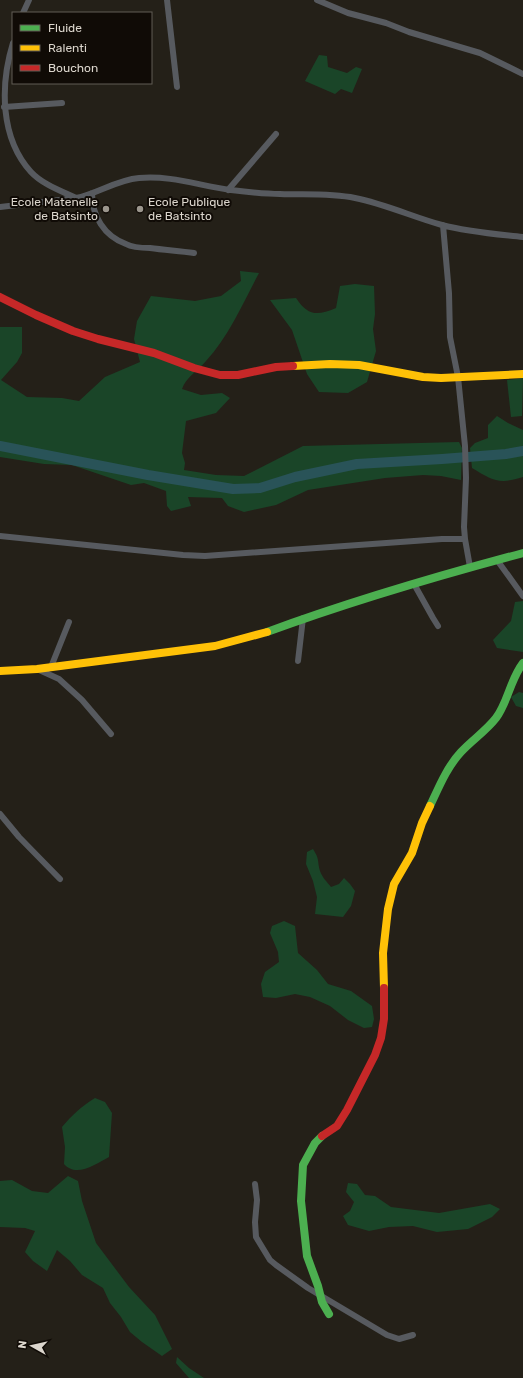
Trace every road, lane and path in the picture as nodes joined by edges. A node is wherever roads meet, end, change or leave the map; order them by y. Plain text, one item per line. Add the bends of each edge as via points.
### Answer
1 (28, 0) edge
2 (167, 0) edge
3 (317, 0) edge
4 (23, 12) edge
5 (12, 47) edge
6 (523, 74) edge
7 (177, 87) dead end
8 (62, 102) dead end
9 (4, 107) junction
10 (276, 134) dead end
11 (228, 190) junction
12 (92, 193) junction
13 (76, 198) junction
14 (0, 207) edge
15 (443, 225) junction
16 (523, 237) edge
17 (194, 253) dead end
18 (0, 297) edge
19 (523, 374) edge
20 (458, 377) junction
21 (0, 536) edge
22 (465, 539) junction
23 (523, 553) edge
24 (497, 560) junction
25 (470, 567) junction
26 (414, 584) junction
27 (523, 596) edge
28 (303, 618) junction
29 (69, 622) dead end
30 (438, 626) dead end
31 (298, 661) dead end
32 (523, 663) edge
33 (51, 667) junction
34 (37, 669) junction
35 (0, 671) edge
36 (111, 734) dead end
37 (0, 814) edge
38 (60, 879) dead end
39 (255, 1184) dead end
40 (320, 1294) junction
41 (329, 1314) dead end
42 (414, 1335) dead end

1 - 4 street
2 - 7 street
3 - 6 street via 348,13 480,53
5 - 9 street via 4,91
8 - 9 street
9 - 13 street via 8,131 22,161 32,173
10 - 11 street
11 - 12 street via 185,181 146,177 124,180
11 - 15 street via 356,198
12 - 13 street
12 - 17 street via 92,204 98,221 119,241 136,247
13 - 14 street
15 - 16 street
15 - 20 street via 450,337
18 - 20 street via 73,331 154,353 220,375 238,375 276,367 330,364 359,365 423,377
19 - 20 street
20 - 22 street via 466,446
21 - 22 street via 205,556
22 - 25 street
23 - 24 street
24 - 25 street
24 - 27 street
25 - 26 street
26 - 28 street
26 - 30 street
28 - 31 street
28 - 33 street via 261,634 215,646
29 - 33 street
32 - 40 street via 496,718 457,756 444,777 422,823 412,853 392,889 383,953 384,1019 381,1038 347,1110 335,1127 315,1143 302,1170 300,1201 308,1256
33 - 34 street
34 - 35 street
34 - 36 street via 59,679 82,700
37 - 38 street
39 - 40 street via 255,1233 258,1241 276,1265
40 - 41 street
40 - 42 street via 387,1335 398,1339

